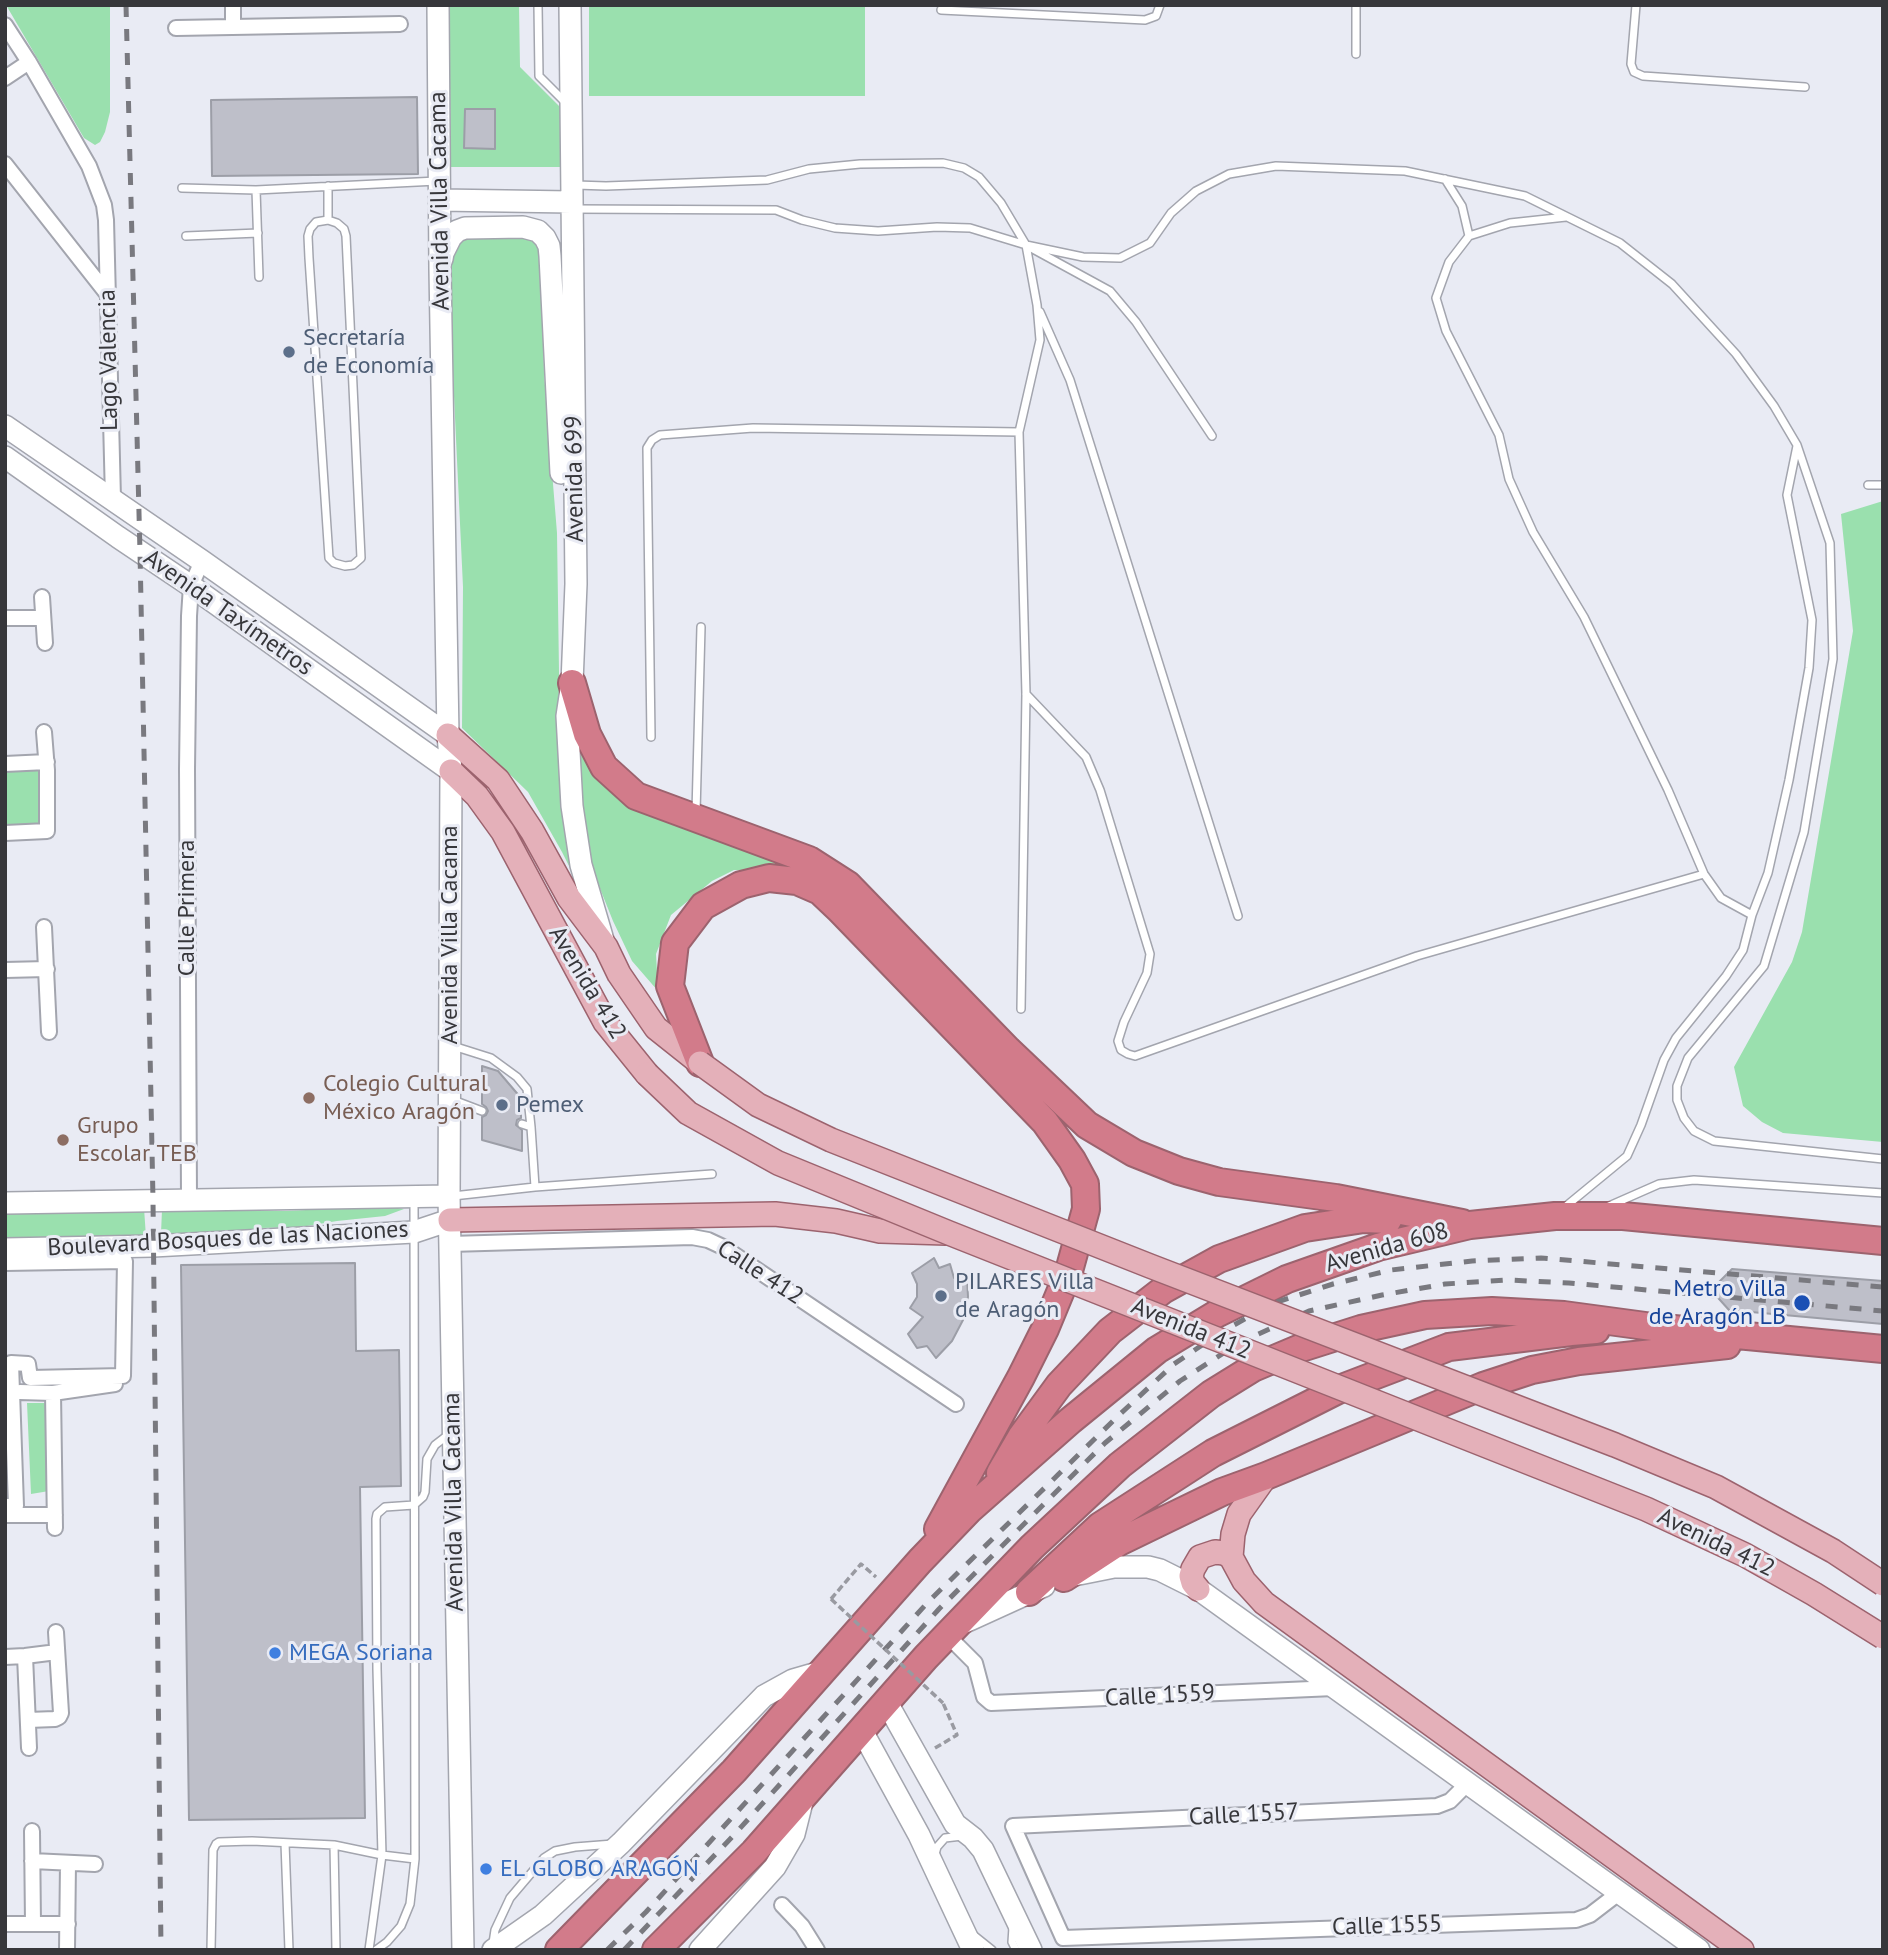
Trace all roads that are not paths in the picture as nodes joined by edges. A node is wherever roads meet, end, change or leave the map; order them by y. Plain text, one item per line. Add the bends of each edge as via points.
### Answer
1 (233, 5) edge
2 (438, 5) edge
3 (538, 5) edge
4 (570, 5) edge
5 (1080, 5) edge
6 (1160, 5) edge
7 (1356, 5) edge
8 (1636, 5) edge
9 (941, 10) dead end
10 (1080, 17) junction
11 (400, 24) dead end
12 (5, 26) edge
13 (233, 27) junction
14 (176, 28) dead end
15 (1356, 54) dead end
16 (29, 62) junction
17 (5, 78) edge
18 (1805, 87) dead end
19 (571, 109) junction
20 (5, 164) edge
21 (1445, 179) junction
22 (328, 186) junction
23 (183, 188) dead end
24 (256, 190) junction
25 (440, 190) junction
26 (571, 199) junction
27 (1566, 217) junction
28 (328, 220) junction
29 (258, 233) junction
30 (186, 236) dead end
31 (1469, 236) junction
32 (1026, 245) junction
33 (440, 269) junction
34 (259, 277) dead end
35 (108, 295) junction
36 (1037, 305) junction
37 (5, 426) edge
38 (1019, 432) junction
39 (1212, 436) dead end
40 (1797, 445) junction
41 (5, 457) edge
42 (1868, 485) dead end
43 (1883, 485) edge
44 (113, 499) junction
45 (576, 525) junction
46 (202, 561) junction
47 (191, 586) junction
48 (42, 597) dead end
49 (5, 618) edge
50 (43, 618) junction
51 (701, 627) dead end
52 (45, 643) dead end
53 (572, 683) junction
54 (1026, 694) junction
55 (44, 732) dead end
56 (448, 735) junction
57 (651, 737) dead end
58 (47, 762) junction
59 (5, 764) edge
60 (451, 771) junction
61 (696, 818) junction
62 (5, 832) edge
63 (1704, 874) junction
64 (1752, 915) junction
65 (1238, 916) dead end
66 (44, 927) dead end
67 (606, 947) junction
68 (47, 969) junction
69 (5, 970) edge
70 (1021, 1009) dead end
71 (49, 1032) dead end
72 (450, 1045) junction
73 (699, 1063) junction
74 (449, 1099) junction
75 (482, 1111) dead end
76 (522, 1124) dead end
77 (531, 1126) junction
78 (1883, 1159) edge
79 (712, 1174) dead end
80 (535, 1187) junction
81 (1883, 1193) edge
82 (449, 1196) junction
83 (414, 1197) junction
84 (189, 1199) junction
85 (5, 1203) edge
86 (1555, 1216) junction
87 (1588, 1216) junction
88 (450, 1220) junction
89 (1470, 1225) junction
90 (414, 1231) junction
91 (949, 1233) junction
92 (1883, 1241) edge
93 (450, 1244) junction
94 (5, 1249) edge
95 (5, 1263) edge
96 (1653, 1327) junction
97 (1778, 1339) junction
98 (1883, 1349) edge
99 (20, 1374) dead end
100 (115, 1384) dead end
101 (20, 1392) junction
102 (53, 1393) junction
103 (956, 1404) dead end
104 (452, 1433) junction
105 (1266, 1476) junction
106 (978, 1502) junction
107 (414, 1505) junction
108 (5, 1506) edge
109 (5, 1515) edge
110 (22, 1515) junction
111 (1231, 1557) junction
112 (920, 1561) junction
113 (1064, 1577) junction
114 (1883, 1584) edge
115 (1198, 1589) junction
116 (1029, 1592) junction
117 (952, 1631) junction
118 (56, 1632) dead end
119 (1883, 1637) edge
120 (57, 1652) junction
121 (24, 1656) junction
122 (5, 1657) edge
123 (824, 1671) junction
124 (1334, 1688) junction
125 (887, 1703) junction
126 (28, 1720) junction
127 (862, 1731) junction
128 (29, 1748) dead end
129 (1467, 1784) junction
130 (803, 1798) junction
131 (955, 1824) junction
132 (32, 1831) dead end
133 (919, 1835) junction
134 (285, 1843) junction
135 (621, 1843) junction
136 (334, 1845) junction
137 (982, 1850) junction
138 (382, 1855) junction
139 (415, 1859) junction
140 (32, 1861) junction
141 (68, 1863) junction
142 (95, 1864) dead end
143 (934, 1868) junction
144 (1620, 1892) junction
145 (782, 1905) dead end
146 (1016, 1919) junction
147 (5, 1924) edge
148 (33, 1924) junction
149 (68, 1924) junction
150 (963, 1928) junction
151 (1063, 1938) joint
152 (67, 1950) edge
153 (211, 1950) edge
154 (289, 1950) edge
155 (337, 1950) edge
156 (369, 1950) edge
157 (376, 1950) edge
158 (463, 1950) edge
159 (492, 1950) edge
160 (559, 1950) edge
161 (656, 1950) edge
162 (700, 1950) edge
163 (817, 1950) edge
164 (973, 1950) edge
165 (992, 1950) edge
166 (1016, 1950) edge
167 (1031, 1950) edge
168 (1699, 1950) edge
169 (1742, 1950) edge

1 - 13 street
2 - 25 street, Avenida Villa Cacama
3 - 19 lane via 539,76
4 - 19 street, Avenida 699
5 - 10 lane
6 - 10 lane via 1151,19
7 - 15 lane
8 - 18 lane via 1634,72
9 - 10 lane
11 - 13 street
12 - 16 street, Lago Valencia
13 - 14 street
16 - 17 street
16 - 35 street, Lago Valencia via 99,189 106,220
19 - 26 street, Avenida 699
20 - 35 street
21 - 27 lane via 1525,196
21 - 31 lane via 1462,206
21 - 32 lane via 1405,171 1276,166 1229,174 1196,191 1171,213 1150,243 1120,258 1083,257
22 - 24 lane
22 - 25 lane
22 - 28 lane
23 - 24 lane
24 - 29 lane
25 - 26 street
25 - 33 street, Avenida Villa Cacama
26 - 32 lane via 776,211 835,228 970,228
26 - 32 lane via 606,186 768,180 860,164 943,163 964,167 979,177
26 - 45 street, Avenida 699
27 - 31 lane via 1510,223
27 - 40 lane via 1620,243 1672,284 1736,354
28 - 28 lane via 344,229 346,236 361,558 345,566 329,558 309,258 310,229 316,222
29 - 30 lane
29 - 34 lane
31 - 63 lane via 1449,262 1436,298 1446,331 1499,435 1509,479 1533,532 1584,617
32 - 36 lane
32 - 39 lane via 1110,291
33 - 45 street via 451,237 465,228 523,227 545,238 550,256 561,475
33 - 56 street, Avenida Villa Cacama
35 - 44 street, Lago Valencia
36 - 38 lane via 1040,340
36 - 65 lane via 1070,380
37 - 44 street, Avenida Taxímetros
38 - 54 lane
38 - 57 lane via 753,428 660,435 652,440 647,448
40 - 64 lane via 1787,495 1812,620 1809,668 1768,873
40 - 78 lane via 1830,543 1833,659 1814,779 1804,832 1764,966 1688,1058 1676,1100 1694,1131 1714,1141
41 - 47 street, Avenida Taxímetros
42 - 43 lane
44 - 46 street, Avenida Taxímetros
45 - 53 street, Avenida 699
46 - 47 street, Calle Primera
46 - 56 street, Avenida Taxímetros
47 - 60 street, Avenida Taxímetros
47 - 84 street, Calle Primera
48 - 50 street
49 - 50 street
50 - 52 street
51 - 61 lane
53 - 61 highway via 587,734 604,767 636,796
53 - 67 street, Avenida 699 via 567,716 572,806 581,865
54 - 63 lane via 1086,757 1150,954 1147,973 1118,1041 1121,1049 1135,1056 1417,956
54 - 70 lane
55 - 58 street
56 - 60 street, Avenida Villa Cacama
56 - 67 main road, Avenida 412 via 498,780 569,898
58 - 59 street
58 - 62 street via 47,831
60 - 72 street, Avenida Villa Cacama
60 - 91 main road, Avenida 412, bridge via 477,796 503,832 605,1022 647,1074 688,1113 778,1163
61 - 89 highway via 809,860 848,885 1087,1125 1134,1153 1219,1182 1336,1198
63 - 64 lane via 1721,898
64 - 86 lane via 1743,950 1664,1060 1627,1156
66 - 68 street
67 - 73 main road, Avenida 412 via 656,1028
68 - 69 street
68 - 71 street
72 - 74 street, Avenida Villa Cacama
72 - 77 lane via 491,1058 517,1077 527,1089
73 - 112 highway via 670,986 675,943 703,906 741,885 769,878 797,881 820,891 839,909 1045,1122 1085,1184 1083,1222 1045,1329
73 - 114 main road, Avenida 412, bridge via 758,1105 831,1140 1716,1487 1833,1550
74 - 75 lane
74 - 82 street, Avenida Villa Cacama
76 - 77 lane
77 - 80 lane
79 - 80 lane
80 - 82 lane
81 - 87 lane via 1694,1180 1659,1184
82 - 83 street, Boulevard Bosques de las Naciones
82 - 88 street, Avenida Villa Cacama
83 - 84 street, Boulevard Bosques de las Naciones
83 - 90 lane
84 - 85 street, Boulevard Bosques de las Naciones
86 - 87 highway, Avenida 608
86 - 89 highway, Avenida 608
87 - 92 highway, Avenida 608
88 - 90 street, Boulevard Bosques de las Naciones
88 - 91 main road via 775,1214 880,1231
88 - 93 street, Avenida Villa Cacama
89 - 106 highway, Avenida 608 via 1378,1247 1287,1279 1218,1313 1157,1350
89 - 106 highway via 1364,1219 1305,1228 1219,1259 1163,1290 1110,1331 1059,1385
90 - 94 street, Boulevard Bosques de las Naciones via 153,1246
90 - 107 lane
91 - 119 main road, Avenida 412, bridge via 1646,1509 1745,1555
93 - 103 street, Calle 412 via 708,1240
93 - 104 street, Avenida Villa Cacama
95 - 108 street via 125,1261 123,1376 30,1378 28,1364 11,1363 16,1506
96 - 97 highway
96 - 116 highway via 1449,1347 1342,1388 1213,1453 1100,1526
96 - 117 highway via 1492,1311 1425,1315 1361,1329 1253,1368 1211,1394 1121,1465 1032,1547
97 - 98 highway
97 - 105 highway via 1532,1370 1483,1385
99 - 101 street
100 - 102 street
101 - 102 street
101 - 110 street
102 - 110 street via 55,1521
104 - 107 lane via 435,1445 426,1459 425,1492
104 - 158 street, Avenida Villa Cacama
105 - 111 main road via 1239,1514
105 - 113 highway via 1119,1542
106 - 112 highway
107 - 138 lane via 385,1507 376,1520
107 - 139 lane
109 - 110 street
111 - 115 main road via 1216,1552 1200,1557 1191,1576
111 - 169 main road via 1264,1603
112 - 123 highway
113 - 115 street via 1114,1567 1149,1567
113 - 116 street
115 - 124 street
116 - 117 street
117 - 124 street, Calle 1559 via 975,1662 982,1693 996,1704
117 - 125 highway
118 - 120 street
120 - 121 street
120 - 126 street via 60,1717
121 - 122 street
121 - 126 street
123 - 135 street via 793,1680 764,1696
123 - 160 highway via 734,1771
124 - 129 street
125 - 127 highway
125 - 131 street
126 - 128 street
127 - 130 highway
127 - 133 street
129 - 144 street
129 - 151 street, Calle 1557 via 1450,1801 1437,1806 1013,1826
130 - 161 highway
130 - 162 street via 794,1834 775,1867
131 - 133 street
131 - 137 street
132 - 140 street
133 - 143 street
134 - 136 lane
134 - 153 lane via 216,1844
134 - 154 lane
135 - 159 street via 543,1915
135 - 159 lane via 575,1847 544,1858 510,1898 495,1930
136 - 138 lane
136 - 155 lane
137 - 143 lane via 960,1835 945,1838 937,1847
137 - 146 street
138 - 139 lane
138 - 156 lane
139 - 157 lane via 410,1904 401,1926
140 - 141 street
140 - 148 street
141 - 142 street
141 - 149 street
143 - 150 street
144 - 151 street, Calle 1555 via 1576,1920
144 - 168 street
145 - 163 street
146 - 166 lane via 1012,1942
146 - 167 street
147 - 148 street
148 - 149 street
149 - 152 street
150 - 164 street
150 - 165 lane

